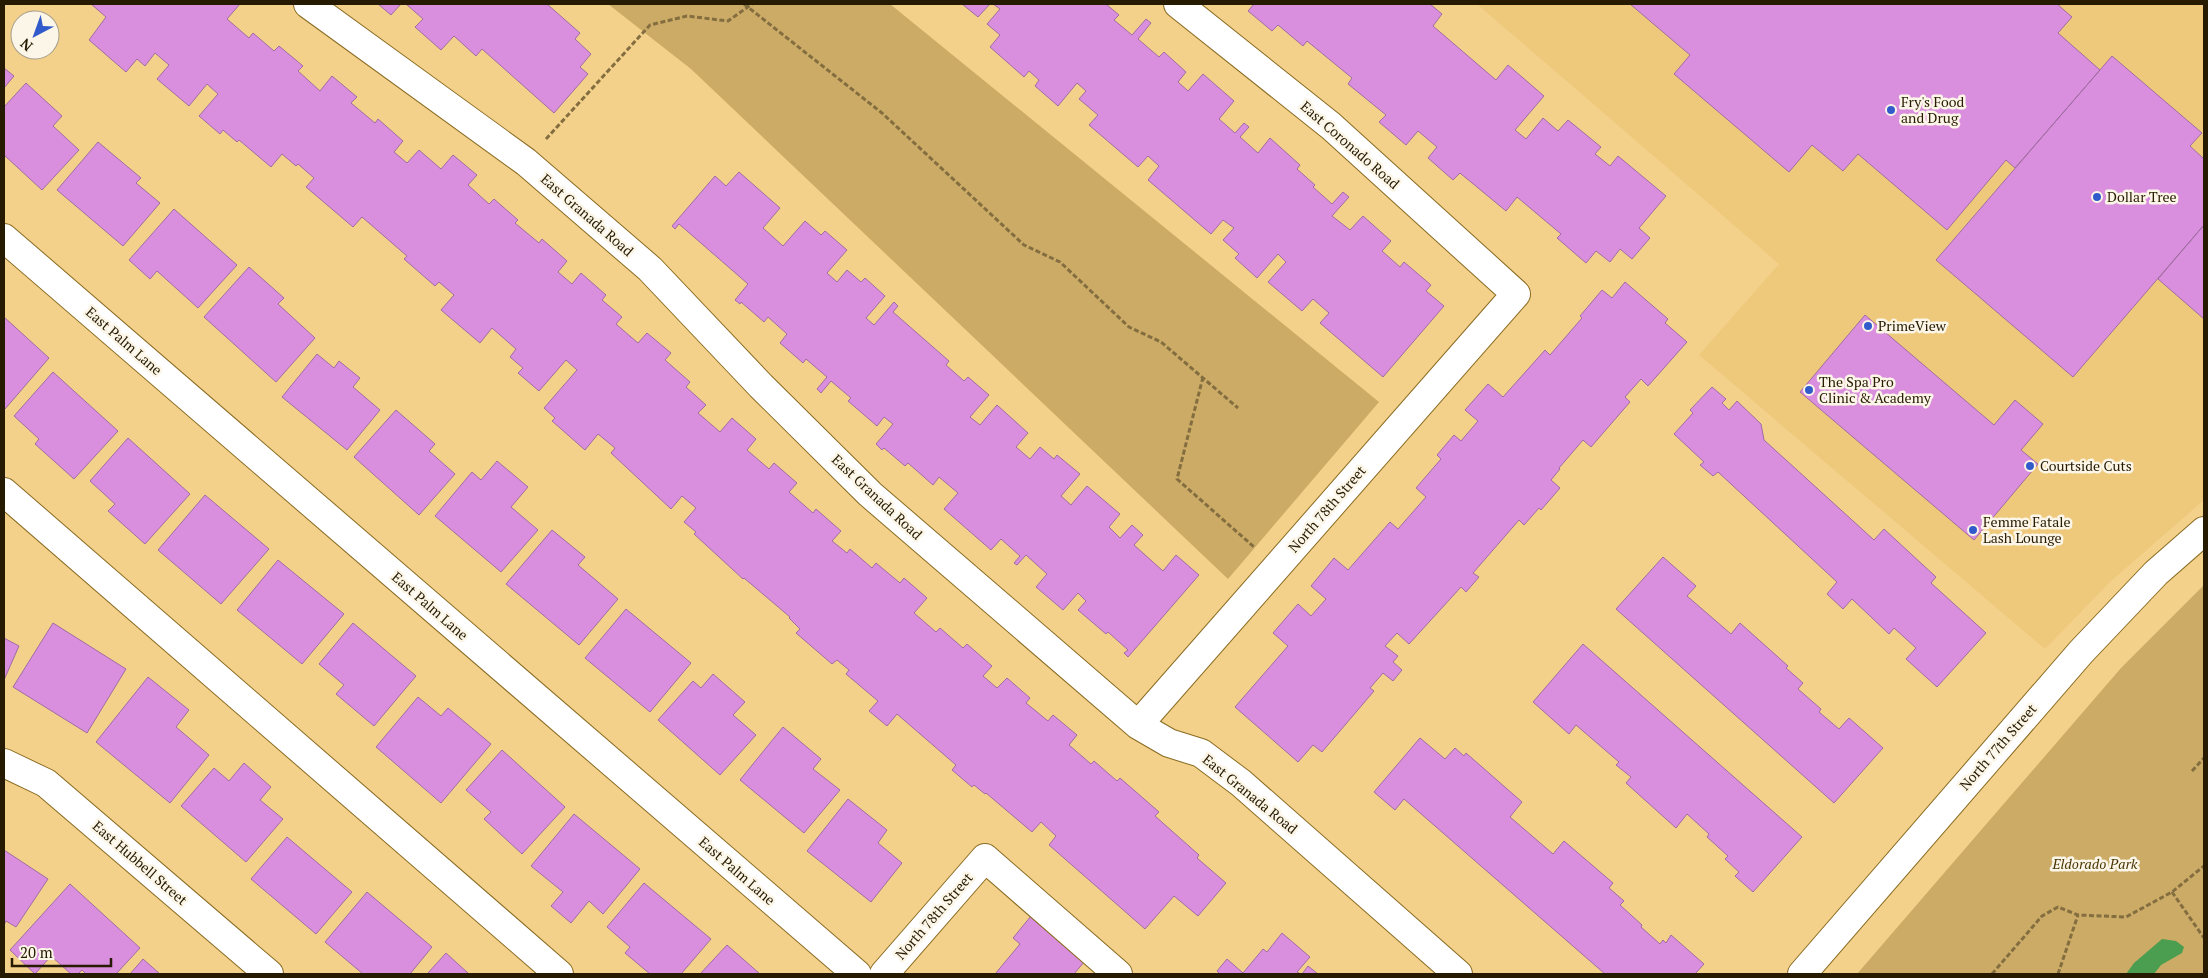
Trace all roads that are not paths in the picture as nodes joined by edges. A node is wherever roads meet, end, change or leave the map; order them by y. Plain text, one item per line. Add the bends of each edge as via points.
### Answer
1 (308, 4) edge
2 (1178, 4) edge
3 (4, 238) edge
4 (1516, 294) joint
5 (4, 492) edge
6 (2204, 531) edge
7 (1138, 725) junction
8 (4, 763) edge
9 (269, 974) edge
10 (559, 974) edge
11 (857, 974) edge
12 (884, 974) edge
13 (1118, 974) edge
14 (1458, 974) edge
15 (1802, 974) edge

1 - 7 street, East Granada Road via 526,162 636,257 870,494
2 - 4 street, East Coronado Road via 1330,126
3 - 11 street, East Palm Lane
4 - 7 street, North 78th Street
5 - 10 street
6 - 15 street, North 77th Street via 2156,573 2081,652
7 - 14 street, East Granada Road via 1169,743 1201,753 1241,783
8 - 9 street, East Hubbell Street via 46,784
12 - 13 street, North 78th Street via 985,858

